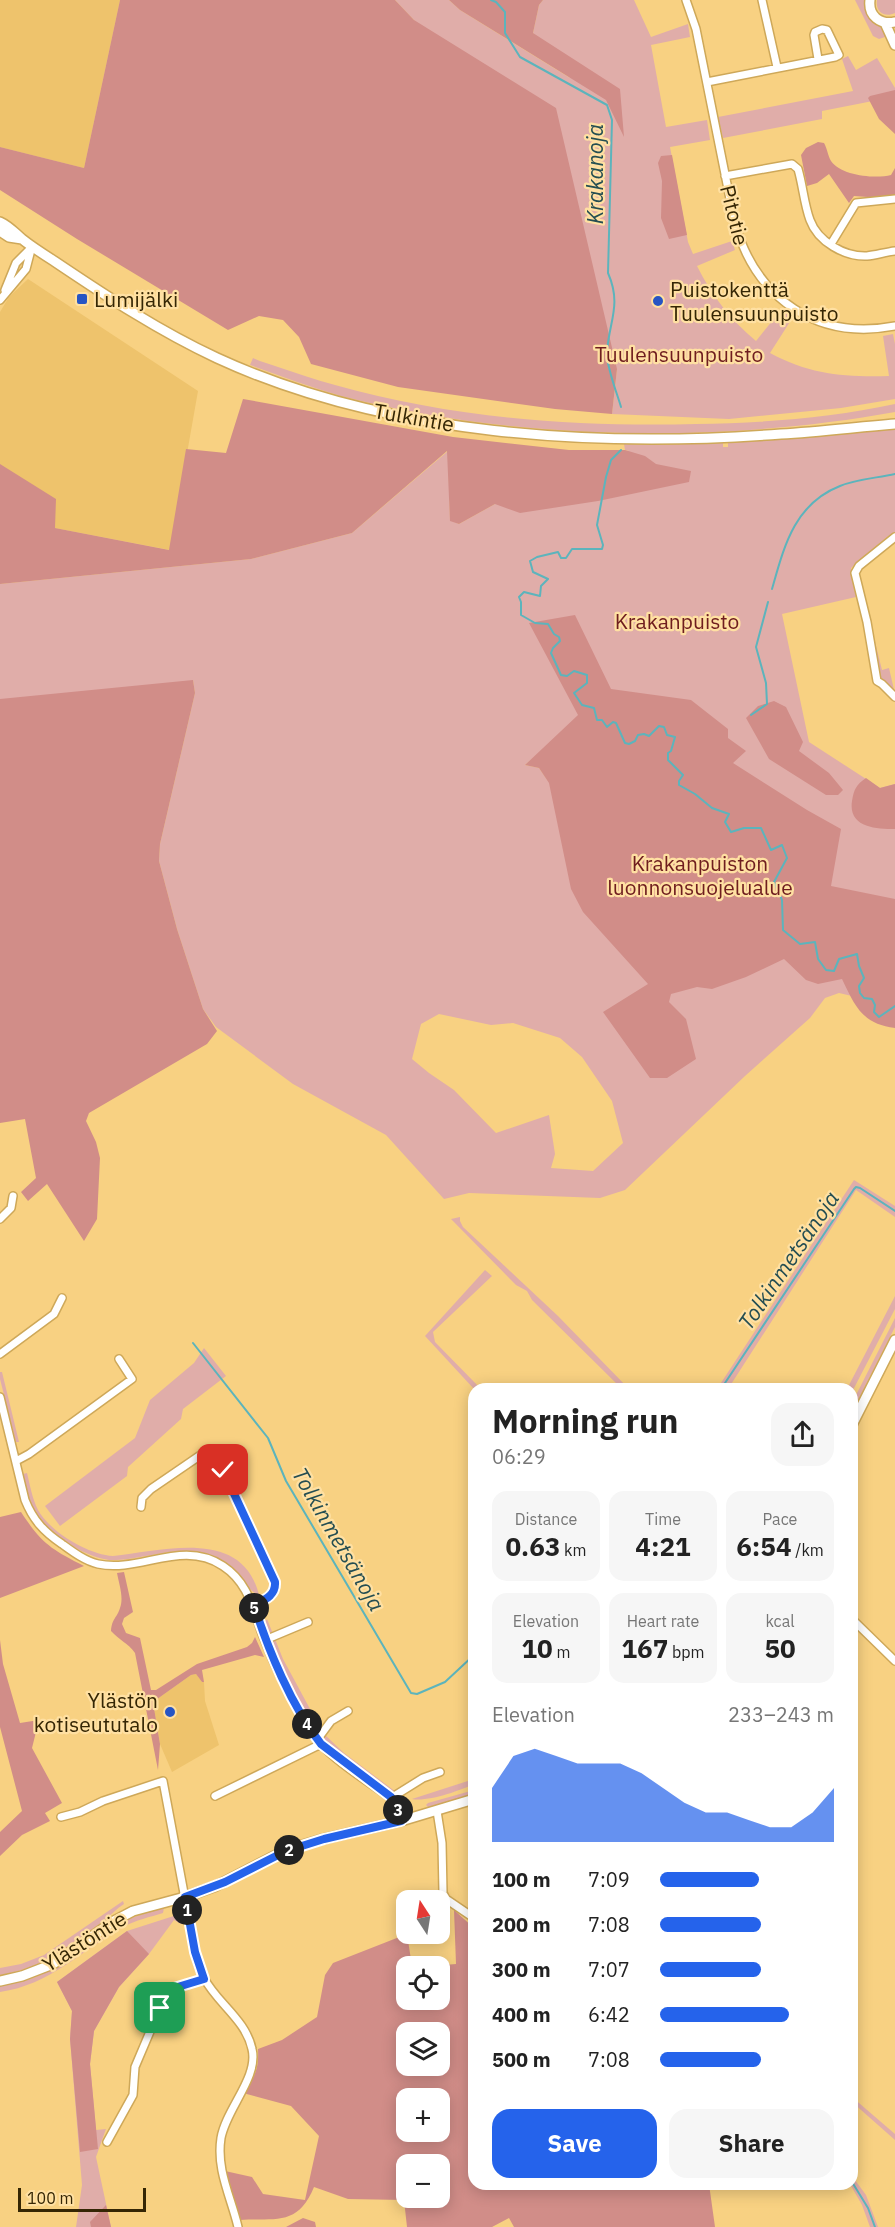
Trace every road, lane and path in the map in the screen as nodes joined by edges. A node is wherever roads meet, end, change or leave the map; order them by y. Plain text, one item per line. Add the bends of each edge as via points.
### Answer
1 (686, 0) edge
2 (762, 0) edge
3 (870, 0) edge
4 (890, 23) edge
5 (895, 45) edge
6 (818, 59) junction
7 (777, 68) junction
8 (707, 82) junction
9 (725, 176) junction
10 (895, 199) edge
11 (0, 222) edge
12 (0, 231) edge
13 (22, 239) junction
14 (831, 244) junction
15 (32, 246) junction
16 (895, 251) edge
17 (2, 298) edge
18 (895, 326) edge
19 (895, 418) edge
20 (895, 424) edge
21 (847, 428) junction
22 (895, 537) edge
23 (895, 697) edge
24 (13, 1196) dead end
25 (0, 1219) edge
26 (62, 1298) dead end
27 (895, 1340) edge
28 (0, 1354) edge
29 (119, 1359) dead end
30 (0, 1397) edge
31 (858, 1413) edge
32 (16, 1461) junction
33 (141, 1508) dead end
34 (254, 1605) junction
35 (308, 1622) dead end
36 (858, 1625) edge
37 (265, 1640) junction
38 (895, 1661) edge
39 (348, 1711) dead end
40 (319, 1742) junction
41 (440, 1772) dead end
42 (215, 1796) dead end
43 (391, 1797) junction
44 (468, 1801) edge
45 (437, 1811) junction
46 (61, 1817) dead end
47 (401, 1821) junction
48 (185, 1897) junction
49 (468, 1914) edge
50 (204, 1979) junction
51 (0, 1981) edge
52 (107, 2142) dead end
53 (238, 2227) edge

1 - 8 street, Pitotie via 694,19
2 - 7 street
3 - 4 main road via 876,20
4 - 5 main road
6 - 6 street via 839,55 827,30 814,35
6 - 7 street
7 - 8 street
8 - 9 street, Pitotie
9 - 14 street via 787,164 796,166 811,223
9 - 18 street, Pitotie via 743,250 753,270 775,295 805,315 837,326
10 - 14 street via 856,203
11 - 13 main road, Tulkintie
12 - 13 main road, Tulkintie
13 - 15 main road, Tulkintie
14 - 16 street via 855,255
15 - 17 street via 12,270
15 - 21 main road, Tulkintie via 127,310 218,358 307,393 398,416 583,437 780,435
19 - 21 main road
20 - 21 main road
22 - 23 street via 855,573 877,681
24 - 25 street via 11,1208
26 - 28 street via 54,1314
27 - 31 main road
29 - 32 street via 132,1379
30 - 32 street
32 - 34 street via 25,1500 35,1521 83,1558 96,1564 115,1565 171,1556 202,1557 231,1572
33 - 34 street via 142,1498 151,1489 208,1450 223,1470 275,1582 273,1594
34 - 37 street
35 - 37 street
36 - 38 street
37 - 40 street
39 - 40 street via 331,1721
40 - 42 street
40 - 43 street
41 - 43 street
43 - 47 street
44 - 45 main road, Ylästöntie
45 - 47 main road, Ylästöntie
45 - 49 street via 443,1893
46 - 48 street via 164,1781
47 - 48 main road, Ylästöntie via 286,1851
48 - 50 street
48 - 51 main road, Ylästöntie via 133,1911 53,1964
50 - 52 street via 171,1989 135,2067 133,2095
50 - 53 street via 242,2026 253,2050 251,2072 230,2111 222,2138 221,2175

